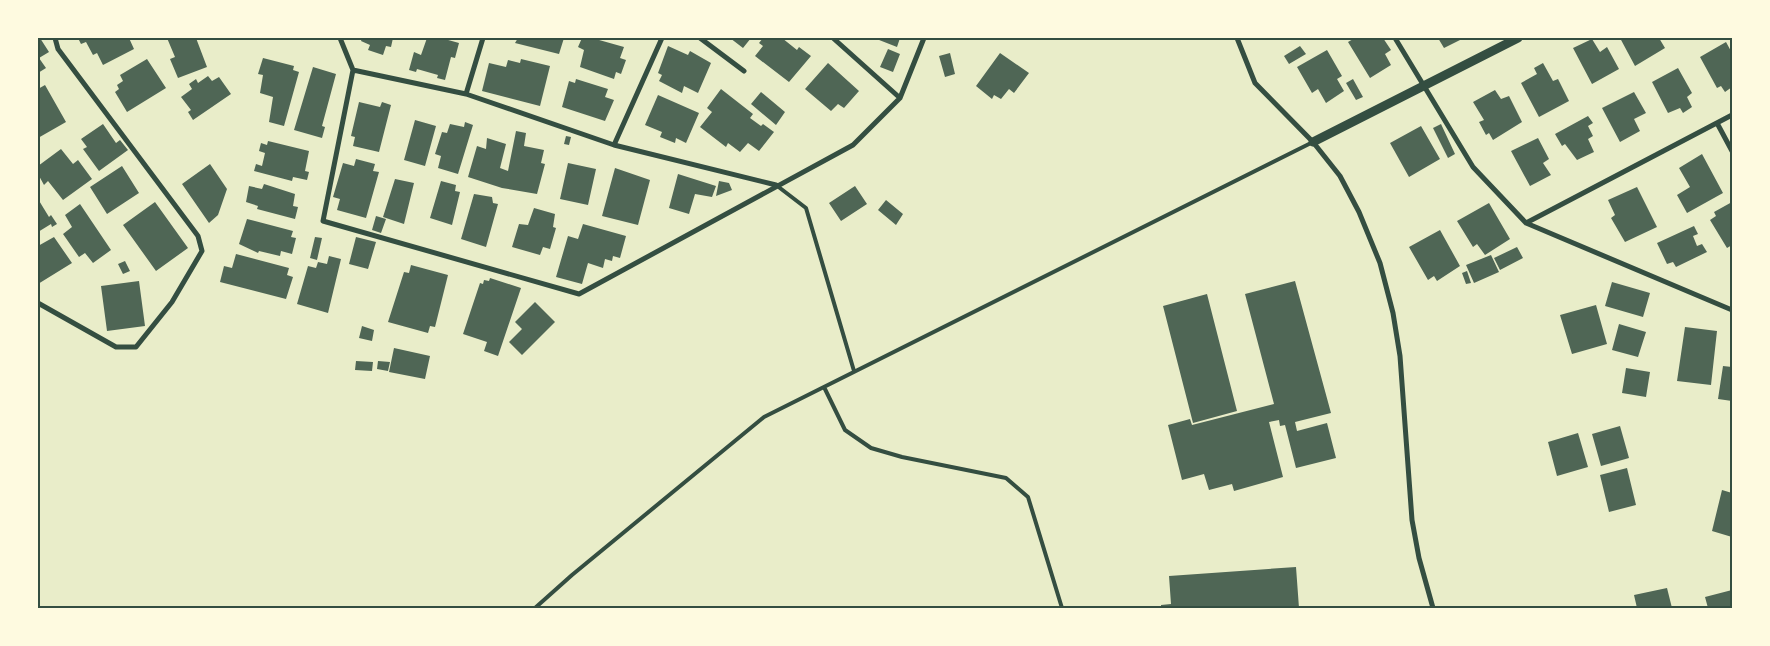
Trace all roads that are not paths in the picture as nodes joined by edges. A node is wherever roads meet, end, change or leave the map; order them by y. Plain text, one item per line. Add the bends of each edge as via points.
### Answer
1 (55, 38) edge
2 (340, 38) edge
3 (483, 38) edge
4 (662, 38) edge
5 (700, 38) edge
6 (833, 38) edge
7 (924, 38) edge
8 (1237, 38) edge
9 (1395, 38) edge
10 (1518, 38) edge
11 (353, 70) junction
12 (744, 71) dead end
13 (1423, 85) junction
14 (466, 94) junction
15 (900, 98) junction
16 (1732, 115) edge
17 (1717, 123) junction
18 (1313, 142) junction
19 (614, 145) junction
20 (1732, 151) edge
21 (776, 186) junction
22 (1526, 223) junction
23 (38, 303) edge
24 (1732, 310) edge
25 (854, 371) junction
26 (824, 386) junction
27 (535, 608) edge
28 (1062, 608) edge
29 (1433, 608) edge

1 - 23 street via 58,49 198,236 202,251 172,302 136,347 116,346
2 - 11 street
3 - 14 street
4 - 19 street
5 - 12 street
6 - 15 street
7 - 15 street
8 - 18 street via 1255,83
9 - 13 street
10 - 13 street
11 - 14 street
11 - 21 street via 323,221 579,294
13 - 18 street
13 - 22 street via 1473,167
14 - 19 street
15 - 21 street via 853,145
16 - 17 street
17 - 20 street
17 - 22 street
18 - 25 lane
18 - 29 street via 1340,176 1359,212 1387,288 1400,356 1412,520
19 - 21 street
21 - 25 lane via 806,208
22 - 24 street
25 - 26 lane
26 - 27 lane via 764,418
26 - 28 lane via 845,430 871,448 1006,478 1028,497

